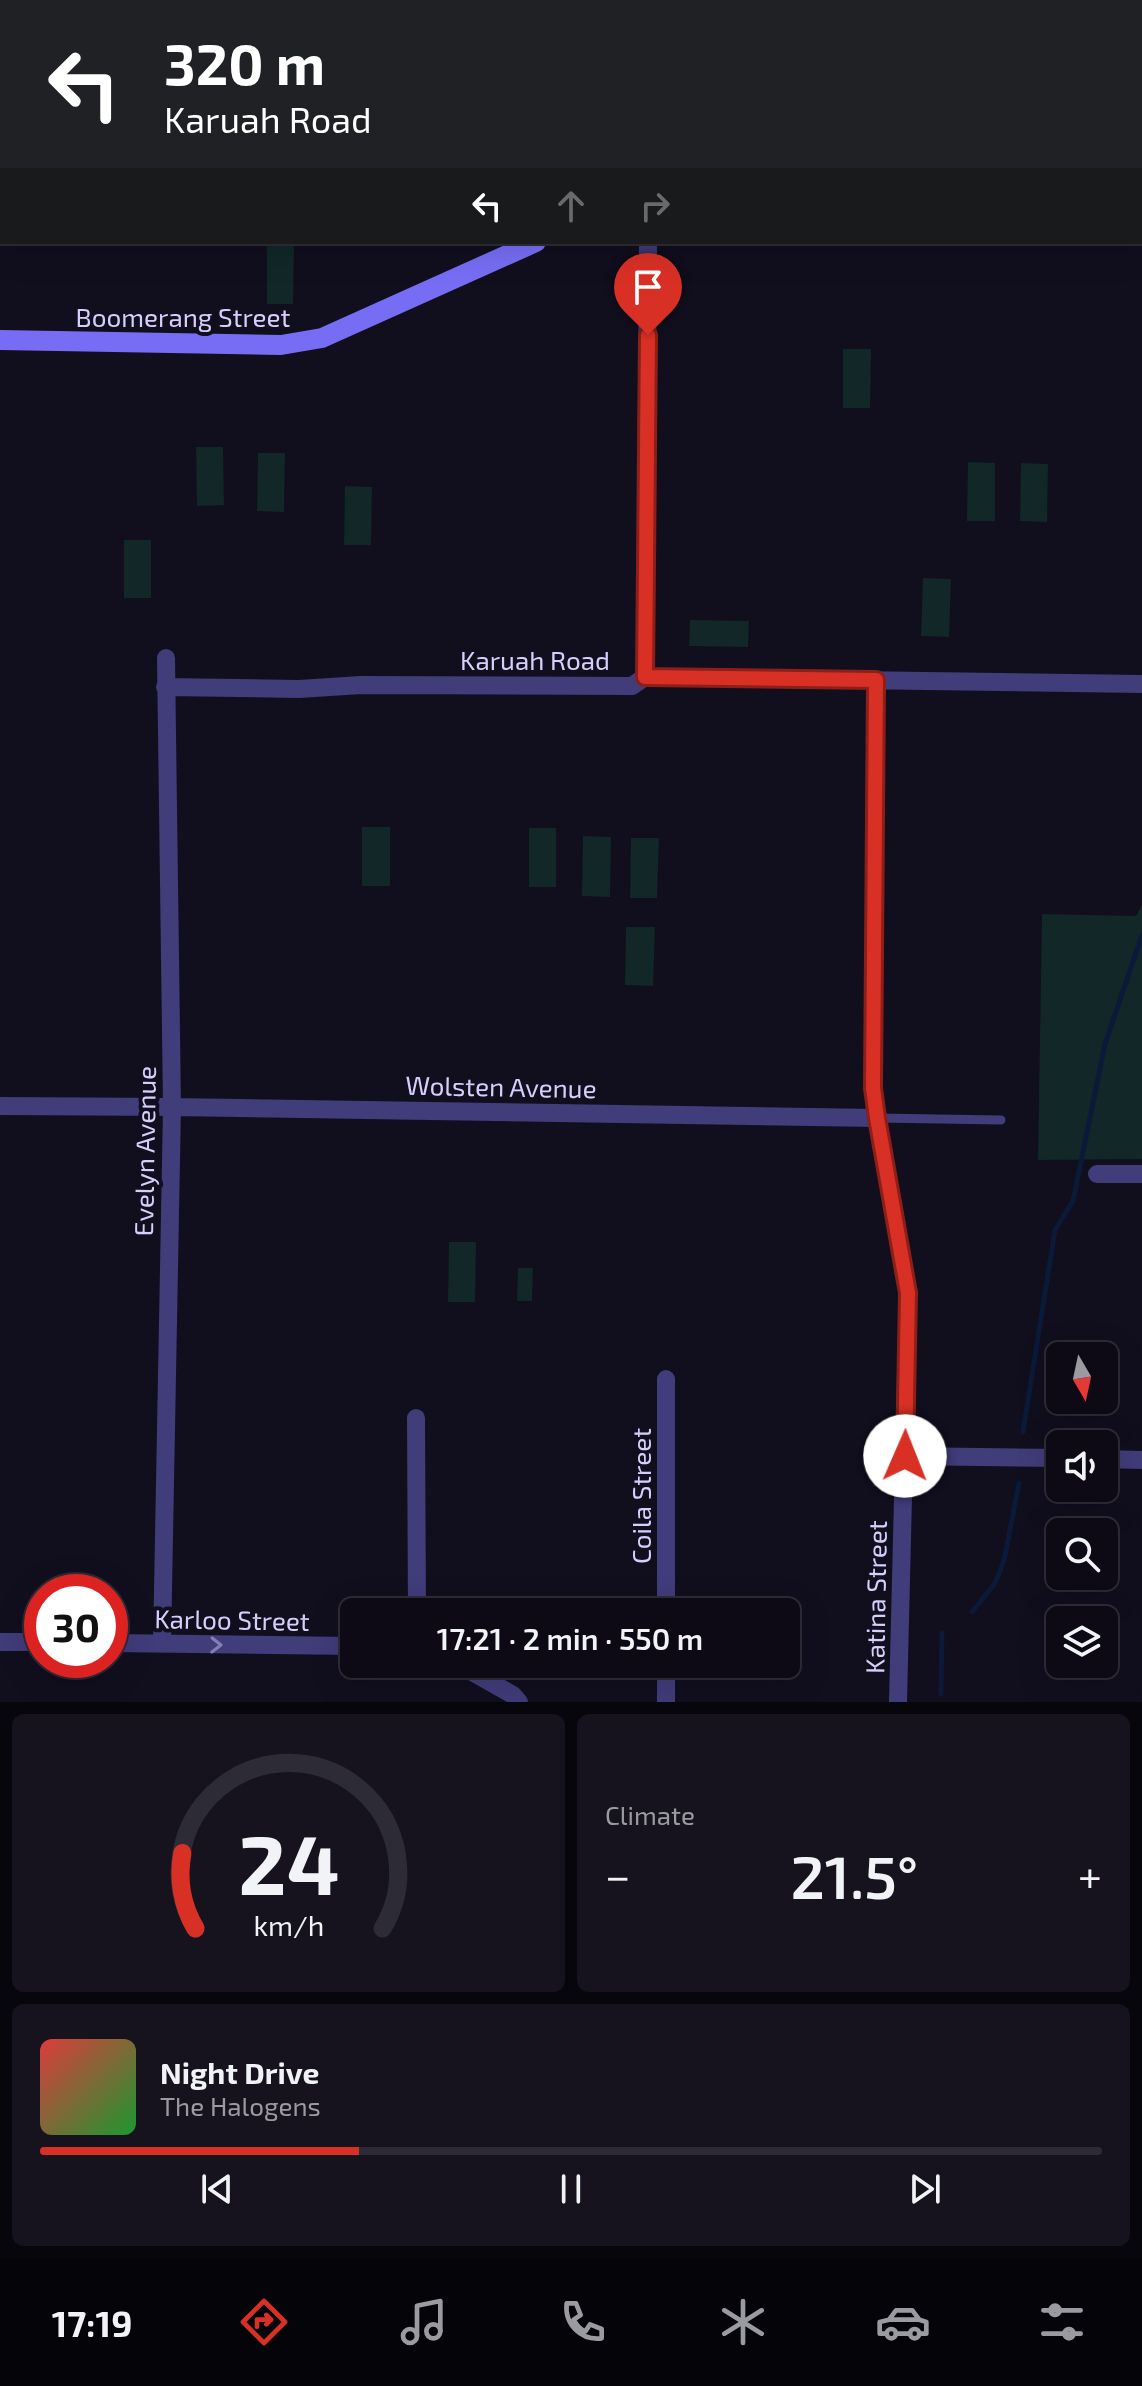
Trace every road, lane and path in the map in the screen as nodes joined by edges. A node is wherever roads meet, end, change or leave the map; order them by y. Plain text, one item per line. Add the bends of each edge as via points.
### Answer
1 (532, 244) edge
2 (648, 244) edge
3 (0, 340) edge
4 (166, 658) dead end
5 (645, 677) junction
6 (876, 680) junction
7 (1142, 684) edge
8 (165, 687) junction
9 (0, 1106) edge
10 (172, 1107) junction
11 (877, 1118) junction
12 (1001, 1120) dead end
13 (1097, 1174) dead end
14 (1142, 1174) edge
15 (666, 1379) dead end
16 (416, 1418) dead end
17 (905, 1456) junction
18 (1046, 1458) edge
19 (1118, 1459) edge
20 (1142, 1460) edge
21 (417, 1598) edge
22 (666, 1598) edge
23 (0, 1642) edge
24 (24, 1642) edge
25 (128, 1643) edge
26 (162, 1644) junction
27 (340, 1646) edge
28 (483, 1678) edge
29 (666, 1678) edge
30 (519, 1702) edge
31 (666, 1702) edge
32 (898, 1702) edge

1 - 3 street, Boomerang Street via 301,343
2 - 5 street
4 - 8 street, Evelyn Avenue
5 - 6 street, Karuah Road
5 - 8 street, Karuah Road via 632,686
6 - 7 street, Karuah Road
6 - 11 street, Katina Street
8 - 10 street, Evelyn Avenue
9 - 10 street, Wolsten Avenue
10 - 11 street, Wolsten Avenue
10 - 26 street, Evelyn Avenue
11 - 12 lane, Wolsten Avenue
11 - 17 street, Katina Street via 908,1293
13 - 14 street
15 - 22 street, Coila Street
16 - 21 street
17 - 18 street
17 - 32 street, Katina Street
19 - 20 street
23 - 24 street
25 - 26 street, Karloo Street
26 -> 27 street, Karloo Street
28 - 30 street
29 - 31 street

